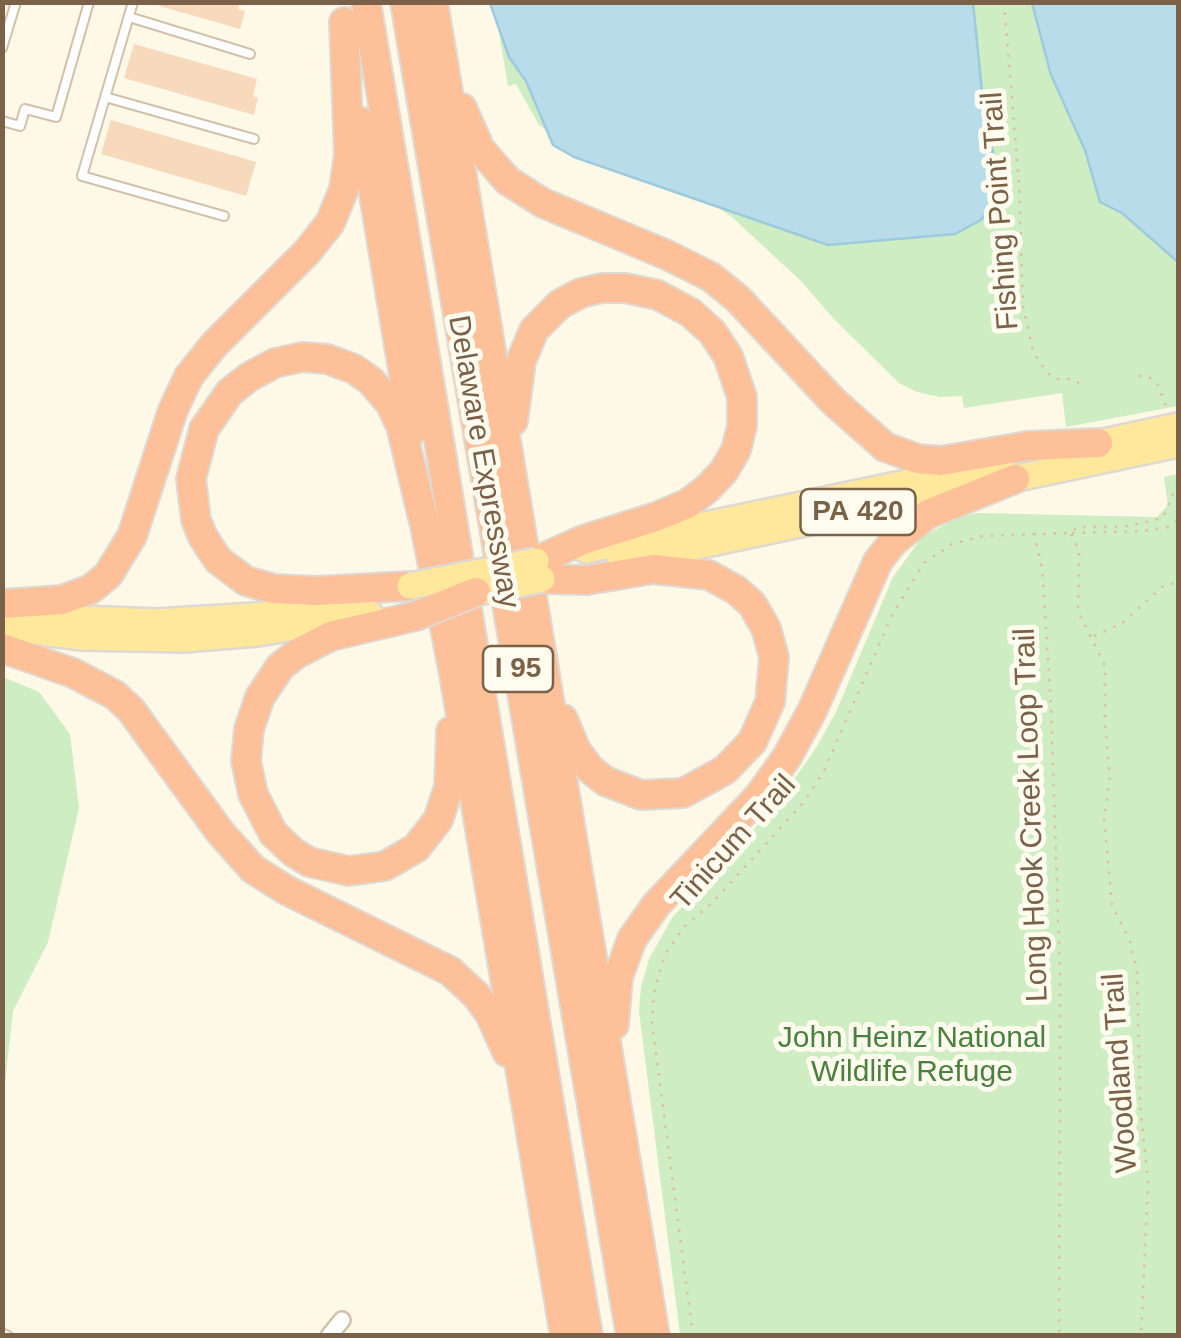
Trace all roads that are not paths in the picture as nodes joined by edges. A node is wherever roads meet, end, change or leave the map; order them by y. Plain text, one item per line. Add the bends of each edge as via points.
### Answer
1 (16, 2) edge
2 (89, 2) edge
3 (133, 2) edge
4 (366, 2) edge
5 (405, 2) edge
6 (343, 12) edge
7 (435, 14) edge
8 (128, 17) junction
9 (2, 48) edge
10 (250, 54) dead end
11 (105, 96) junction
12 (2, 122) edge
13 (254, 139) dead end
14 (224, 216) dead end
15 (1176, 432) edge
16 (1098, 443) junction
17 (1016, 479) junction
18 (516, 502) junction
19 (425, 526) junction
20 (539, 570) junction
21 (476, 592) joint
22 (413, 602) junction
23 (2, 606) edge
24 (536, 626) junction
25 (2, 627) edge
26 (444, 635) junction
27 (2, 648) edge
28 (530, 1130) junction
29 (621, 1130) junction
30 (342, 1320) dead end
31 (328, 1336) edge
32 (565, 1336) edge
33 (588, 1336) edge
34 (631, 1336) edge
35 (656, 1336) edge

1 - 9 lane
2 - 12 lane via 56,117 25,109 20,126
3 - 8 lane
4 - 33 highway, Delaware Expressway / I 95
5 - 34 highway, Delaware Expressway / I 95
6 - 19 highway
6 - 23 highway via 349,155 330,223 189,376 132,536 108,575 62,600
7 - 16 highway via 470,131 500,174 543,203 711,277 885,447 941,461
7 - 18 highway
8 - 10 lane
8 - 11 lane
11 - 13 lane
11 - 14 lane via 82,176
15 - 16 main road, PA 420
15 - 17 main road, PA 420
16 - 20 main road, PA 420
17 - 20 main road, PA 420
17 - 29 highway via 928,514 887,549 787,757 632,939 614,1007
18 - 20 highway via 515,392 528,340 550,312 581,293 625,288 670,300 712,332 742,397 740,438 724,471 687,504 583,540
18 - 24 highway
19 - 22 highway via 396,414 371,380 346,365 310,357 265,368 223,400 199,439 191,479 194,509 207,546 230,572 282,590
19 - 26 highway
20 - 21 main road, PA 420, bridge
20 - 22 main road, PA 420, bridge
20 - 24 highway via 587,580 666,569 709,576 736,590 760,615 771,642 774,672 765,716 744,752 703,785 661,796 622,790 596,775 576,750
21 - 22 highway, bridge
22 - 23 main road, PA 420 via 207,620 106,621
22 - 25 main road, PA 420 via 284,630 184,639
22 - 26 highway via 306,648 280,667 260,696 247,740 250,783 267,824 301,857 339,871 376,869 408,854 434,828 450,764
24 - 29 highway
26 - 28 highway
27 - 28 highway via 96,682 124,703 220,832 262,876 459,978 502,1038
28 - 32 highway
29 - 35 highway
30 - 31 street

